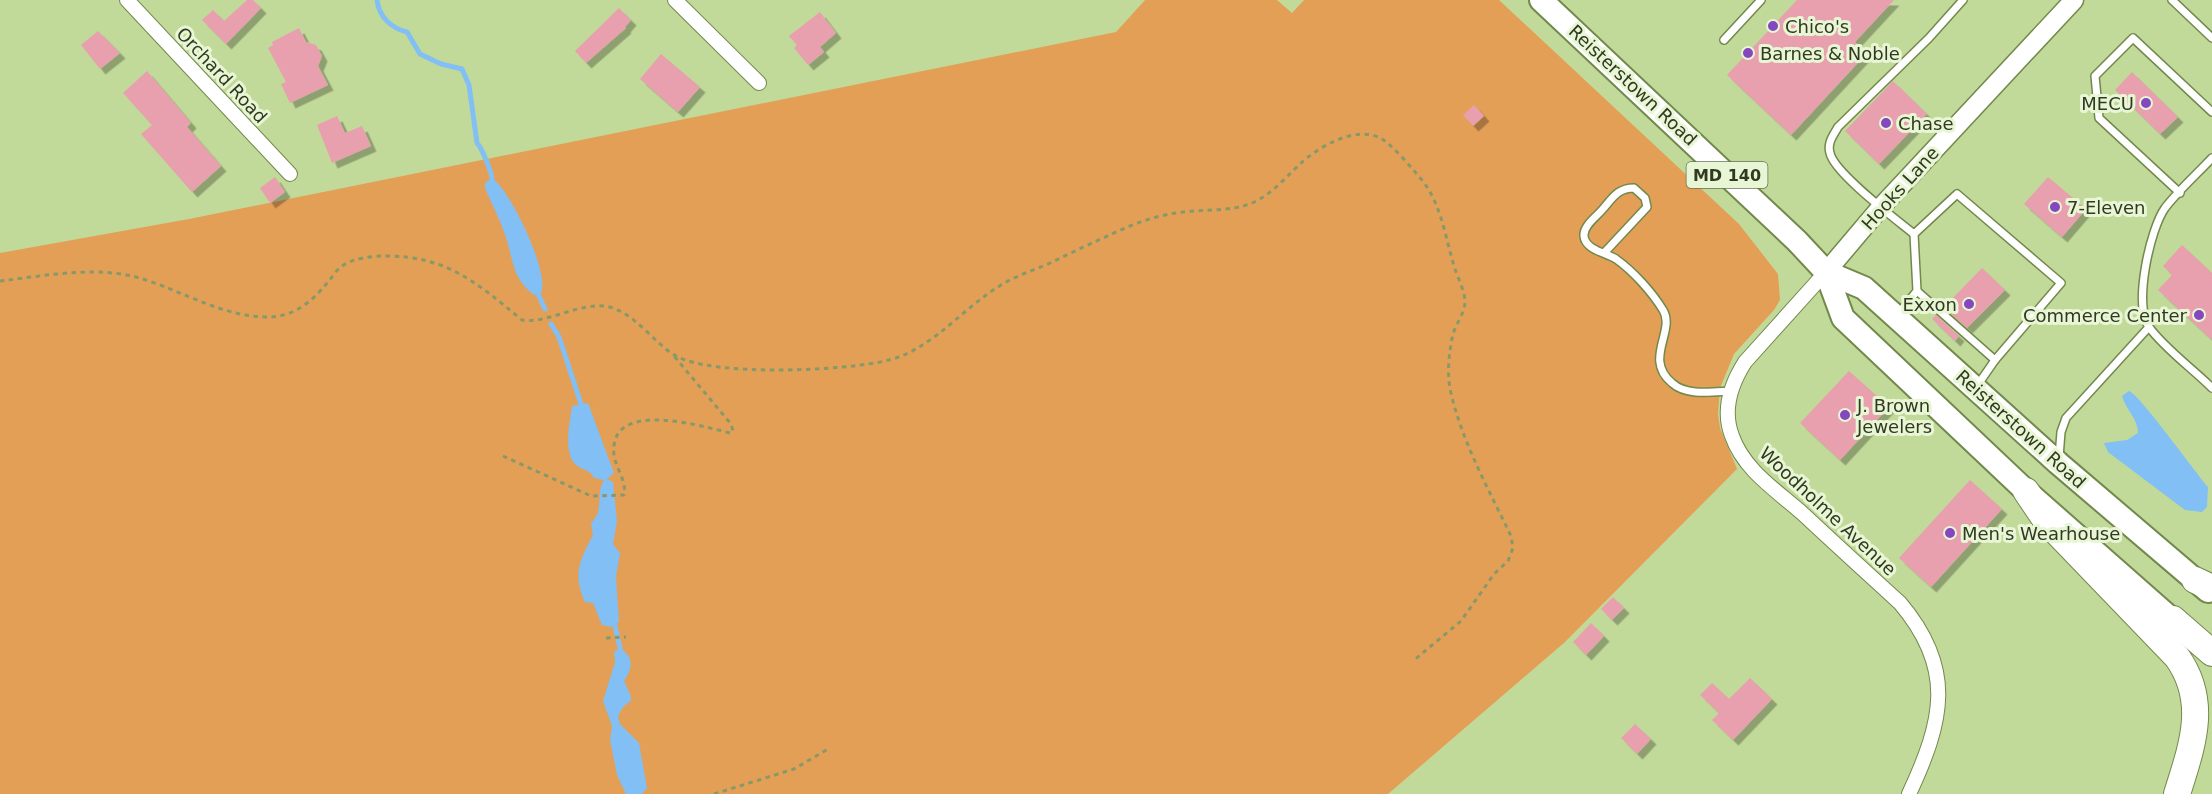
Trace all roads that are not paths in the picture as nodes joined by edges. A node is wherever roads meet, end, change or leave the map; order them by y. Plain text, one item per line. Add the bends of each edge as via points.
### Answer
1 (127, 0) edge
2 (675, 0) edge
3 (1761, 0) edge
4 (1963, 0) edge
5 (2074, 0) edge
6 (2172, 0) edge
7 (1545, 2) edge
8 (2212, 38) edge
9 (1724, 40) dead end
10 (759, 83) dead end
11 (2212, 112) edge
12 (2212, 158) edge
13 (290, 174) dead end
14 (2180, 193) junction
15 (1881, 207) junction
16 (1914, 234) junction
17 (1604, 253) junction
18 (1826, 272) junction
19 (1917, 291) junction
20 (1896, 316) junction
21 (2149, 327) junction
22 (1995, 360) junction
23 (1976, 388) junction
24 (2212, 388) edge
25 (1730, 392) junction
26 (2058, 463) junction
27 (2026, 491) junction
28 (2206, 587) edge
29 (2173, 619) joint
30 (2212, 655) edge
31 (1909, 794) edge
32 (2177, 794) edge

1 - 13 street, Orchard Road
2 - 10 street
3 - 9 lane
4 - 15 lane via 1838,128 1829,143 1833,161
5 - 15 street, Hooks Lane
6 - 8 lane
7 - 18 main road, Reisterstown Road / MD 140
11 - 14 lane via 2133,38 2095,76 2098,118
12 - 14 lane
14 - 21 lane via 2165,209 2150,248 2142,300 2142,314
15 - 16 lane
15 - 18 street, Hooks Lane
16 - 19 lane
16 - 22 lane via 1957,194 2061,283
17 - 17 lane via 1647,207 1645,198 1634,188 1617,192 1586,228 1586,243
17 - 25 lane via 1639,281 1664,312 1666,322 1659,351 1665,376 1673,385 1683,390
18 - 20 main road, Reisterstown Road / MD 140 via 1864,288
18 - 25 street, Woodholme Avenue via 1745,362
18 - 27 main road, Reisterstown Road / MD 140 via 1843,318
19 - 20 lane
19 - 22 lane
20 - 23 main road, Reisterstown Road / MD 140
21 - 24 lane
21 - 26 lane via 2066,418
22 - 23 lane
23 - 26 main road, Reisterstown Road / MD 140
25 - 31 street, Woodholme Avenue via 1731,435 1749,466 1900,603 1930,647 1936,667 1938,710 1923,763
26 - 28 main road, Reisterstown Road / MD 140
27 - 29 main road, Reisterstown Road / MD 140
27 - 32 highway via 2047,522 2186,670 2195,694 2197,718
29 - 30 highway

